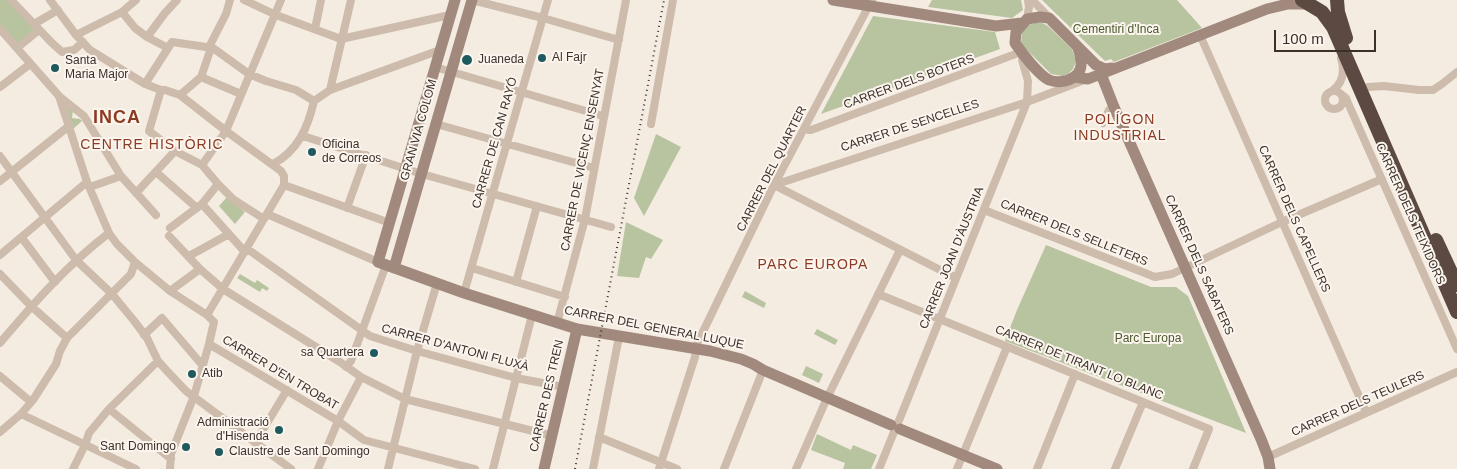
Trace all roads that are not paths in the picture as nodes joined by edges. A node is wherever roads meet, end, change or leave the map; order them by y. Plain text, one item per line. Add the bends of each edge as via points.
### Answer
1 (11, 0) edge
2 (50, 0) edge
3 (177, 0) edge
4 (230, 0) edge
5 (244, 0) edge
6 (281, 0) edge
7 (321, 0) edge
8 (351, 0) edge
9 (454, 0) edge
10 (472, 0) edge
11 (548, 0) edge
12 (626, 0) edge
13 (673, 0) edge
14 (833, 0) edge
15 (1028, 0) edge
16 (1032, 0) edge
17 (1279, 0) edge
18 (1335, 0) edge
19 (132, 2) edge
20 (871, 3) edge
21 (1307, 4) edge
22 (1266, 9) junction
23 (58, 10) junction
24 (122, 12) junction
25 (276, 15) junction
26 (450, 15) junction
27 (543, 18) junction
28 (1048, 18) junction
29 (1025, 21) junction
30 (996, 26) junction
31 (36, 27) junction
32 (1333, 28) junction
33 (0, 29) edge
34 (315, 29) junction
35 (76, 35) junction
36 (1200, 35) junction
37 (147, 36) junction
38 (341, 39) junction
39 (619, 40) junction
40 (83, 42) junction
41 (209, 47) junction
42 (17, 48) junction
43 (168, 48) junction
44 (1078, 48) junction
45 (440, 50) junction
46 (1020, 50) junction
47 (30, 64) junction
48 (435, 67) junction
49 (1116, 67) junction
50 (450, 71) junction
51 (1457, 72) edge
52 (249, 74) junction
53 (1101, 74) junction
54 (201, 77) junction
55 (1070, 79) junction
56 (1088, 79) junction
57 (145, 84) junction
58 (0, 87) edge
59 (1368, 87) junction
60 (160, 90) junction
61 (330, 90) junction
62 (1332, 91) junction
63 (1054, 92) junction
64 (521, 93) junction
65 (241, 94) junction
66 (1341, 94) junction
67 (180, 95) junction
68 (59, 96) junction
69 (314, 101) junction
70 (1027, 102) junction
71 (1114, 108) junction
72 (1331, 111) junction
73 (604, 116) junction
74 (1354, 116) junction
75 (1103, 123) dead end
76 (436, 124) junction
77 (651, 124) dead end
78 (69, 126) junction
79 (805, 128) junction
80 (226, 132) junction
81 (302, 136) junction
82 (507, 144) junction
83 (175, 150) junction
84 (366, 155) junction
85 (0, 156) edge
86 (202, 164) junction
87 (273, 164) junction
88 (406, 168) junction
89 (594, 168) junction
90 (11, 172) junction
91 (156, 172) junction
92 (422, 174) junction
93 (121, 176) junction
94 (1382, 179) junction
95 (0, 181) edge
96 (218, 184) junction
97 (88, 185) junction
98 (284, 185) junction
99 (774, 185) junction
100 (136, 193) junction
101 (493, 194) junction
102 (200, 206) junction
103 (536, 206) junction
104 (347, 208) junction
105 (984, 210) junction
106 (156, 215) dead end
107 (265, 217) junction
108 (45, 218) junction
109 (585, 220) junction
110 (1282, 222) junction
111 (390, 223) junction
112 (611, 227) dead end
113 (109, 233) junction
114 (229, 234) junction
115 (22, 238) junction
116 (246, 250) junction
117 (900, 250) junction
118 (0, 255) edge
119 (189, 256) junction
120 (76, 260) junction
121 (135, 262) junction
122 (386, 265) junction
123 (1185, 267) junction
124 (472, 268) junction
125 (200, 269) junction
126 (0, 274) edge
127 (956, 278) junction
128 (55, 282) junction
129 (516, 282) junction
130 (437, 283) junction
131 (1457, 285) edge
132 (223, 289) junction
133 (170, 292) junction
134 (464, 292) junction
135 (112, 294) junction
136 (878, 294) junction
137 (565, 297) junction
138 (31, 306) junction
139 (1457, 312) edge
140 (207, 315) junction
141 (532, 315) junction
142 (940, 319) junction
143 (557, 323) junction
144 (577, 329) junction
145 (362, 330) junction
146 (147, 331) junction
147 (619, 337) junction
148 (67, 338) junction
149 (0, 343) edge
150 (209, 344) junction
151 (1008, 347) junction
152 (1457, 349) edge
153 (696, 350) junction
154 (417, 351) junction
155 (158, 362) junction
156 (203, 366) junction
157 (346, 367) junction
158 (763, 370) junction
159 (1457, 372) edge
160 (1075, 374) junction
161 (0, 376) edge
162 (361, 377) junction
163 (516, 378) junction
164 (564, 387) junction
165 (287, 390) junction
166 (194, 396) junction
167 (827, 398) junction
168 (405, 399) junction
169 (31, 402) junction
170 (1143, 402) junction
171 (109, 409) junction
172 (1366, 412) junction
173 (21, 414) junction
174 (338, 422) junction
175 (505, 424) junction
176 (896, 427) junction
177 (0, 432) edge
178 (553, 436) junction
179 (599, 437) junction
180 (255, 443) junction
181 (85, 445) junction
182 (393, 448) junction
183 (963, 455) junction
184 (1268, 457) junction
185 (171, 459) junction
186 (660, 466) edge
187 (73, 469) edge
188 (136, 469) edge
189 (170, 469) edge
190 (290, 469) edge
191 (318, 469) edge
192 (388, 469) edge
193 (475, 469) edge
194 (493, 469) edge
195 (544, 469) edge
196 (593, 469) edge
197 (677, 469) edge
198 (724, 469) edge
199 (796, 469) edge
200 (879, 469) edge
201 (957, 469) edge
202 (997, 469) edge
203 (1037, 469) edge
204 (1115, 469) edge
205 (1193, 469) edge
206 (1270, 469) edge

1 - 31 street
2 - 23 street
3 - 37 street
4 - 41 street
5 - 25 street
6 - 25 street
7 - 34 street
8 - 38 street
9 - 26 main road, GRAN VIA COLOM
10 - 27 street
10 - 50 main road, GRAN VIA COLOM
11 - 27 street, CARRER DE CAN RAYÓ
12 - 39 street, CARRER DE VICENÇ ENSENYAT
13 - 77 street
14 - 20 main road
15 - 29 street
16 - 28 street
17 - 22 main road, CARRER DE SENCELLES
18 - 21 highway via 1322,6
18 - 59 highway via 1347,40
19 - 24 street
20 - 30 main road
20 - 79 street, CARRER DEL QUARTER
21 - 22 main road, CARRER DE SENCELLES
21 - 32 highway via 1326,16
22 - 36 main road, CARRER DE SENCELLES
23 - 31 street
23 - 35 street
24 - 35 street
24 - 37 street
25 - 34 street
25 - 52 street
26 - 38 street
26 - 45 main road, GRAN VIA COLOM
27 - 39 street
27 - 64 street, CARRER DE CAN RAYÓ
28 - 29 main road
28 - 44 main road
29 - 30 main road
29 - 46 main road via 1016,32
30 - 46 main road
31 - 40 street via 62,52 74,50
31 - 42 street
32 - 62 street via 1343,70 1339,86
32 - 139 highway
33 - 42 street
34 - 38 street
35 - 40 street
36 - 49 main road, CARRER DE SENCELLES
36 - 110 street, CARRER DELS CAPELLERS
37 - 43 street
38 - 61 street
39 - 73 street, CARRER DE VICENÇ ENSENYAT
40 - 57 street via 90,50
41 - 43 street via 172,42
41 - 52 street
41 - 54 street
42 - 47 street
43 - 57 street
44 - 49 main road via 1096,65 1105,69
44 - 55 main road via 1082,60 1079,72
45 - 48 main road, GRAN VIA COLOM
45 - 61 street
46 - 55 main road via 1050,80
46 - 70 street via 1028,81
46 - 79 street, CARRER DELS BOTERS via 822,126
47 - 58 street
47 - 68 street
48 - 50 street
48 - 88 main road, GRAN VIA COLOM
49 - 53 main road, CARRER DE SENCELLES
50 - 64 street
50 - 76 main road, GRAN VIA COLOM
51 - 59 street via 1433,90
52 - 65 street
52 - 69 street via 284,85
53 - 56 main road, CARRER DE SENCELLES
53 - 71 main road, CARRER DELS SABATERS
54 - 65 street
54 - 67 street
55 - 56 main road
55 - 63 street, CARRER DE SENCELLES
56 - 63 street, CARRER DE SENCELLES
57 - 60 street
59 - 131 highway
60 - 67 street
60 - 83 street via 149,131
61 - 69 street
62 - 66 street
62 - 72 street via 1325,99
63 - 70 street, CARRER DE SENCELLES
64 - 73 street
64 - 82 street, CARRER DE CAN RAYÓ
65 - 80 street
66 - 72 street via 1342,106
66 - 74 street, CARRER DELS TEIXIDORS
67 - 80 street
68 - 78 street
68 - 93 street via 84,116
69 - 81 street
70 - 99 street, CARRER DE SENCELLES
70 - 105 street, CARRER JOAN D'ÀUSTRIA
71 - 75 street via 1109,110
71 - 123 main road, CARRER DELS SABATERS
72 - 74 street via 1346,111
73 - 89 street, CARRER DE VICENÇ ENSENYAT
74 - 94 street, CARRER DELS TEIXIDORS
76 - 82 street
76 - 92 main road, GRAN VIA COLOM
78 - 90 street
78 - 97 street
79 - 99 street, CARRER DEL QUARTER
80 - 86 street
80 - 87 street
81 - 84 street
81 - 87 street via 283,158
82 - 89 street
82 - 101 street, CARRER DE CAN RAYÓ
83 - 86 street
83 - 91 street
84 - 88 street
84 - 104 street
85 - 90 street
86 - 96 street, CARRER DEL GENERAL LUQUE
87 - 98 street via 283,174
88 - 92 street
88 - 111 main road, GRAN VIA COLOM
89 - 109 street, CARRER DE VICENÇ ENSENYAT
90 - 95 street
90 - 108 street
91 - 100 street
91 - 102 street, CARRER D'ANTONI FLUXÀ
92 - 101 street
92 - 122 main road, GRAN VIA COLOM
93 - 97 street
93 - 100 street
94 - 110 street, CARRER DELS SELLETERS
94 - 152 street, CARRER DELS TEIXIDORS
96 - 102 street
96 - 107 street, CARRER DEL GENERAL LUQUE via 234,199
97 - 108 street
97 - 113 street
98 - 104 street
98 - 107 street
99 - 117 street
99 - 153 street, CARRER DEL QUARTER
100 - 106 street
101 - 103 street
101 - 124 street, CARRER DE CAN RAYÓ
102 - 114 street, CARRER D'ANTONI FLUXÀ
102 - 119 street via 170,232
103 - 109 street
103 - 129 street
104 - 111 street
105 - 123 street, CARRER DELS SELLETERS via 1155,277 1172,274
105 - 127 street, CARRER JOAN D'ÀUSTRIA
107 - 116 street
107 - 122 street, CARRER DEL GENERAL LUQUE
108 - 115 street
108 - 120 street
109 - 112 street
109 - 137 street, CARRER DE VICENÇ ENSENYAT
110 - 123 street, CARRER DELS SELLETERS
110 - 172 street, CARRER DELS CAPELLERS
111 - 122 main road, GRAN VIA COLOM
113 - 120 street
113 - 121 street
114 - 116 street, CARRER D'ANTONI FLUXÀ
114 - 119 street
115 - 118 street
115 - 128 street
116 - 132 street
116 - 145 street, CARRER D'ANTONI FLUXÀ
117 - 127 street
117 - 136 street
119 - 125 street
120 - 128 street
120 - 135 street
121 - 133 street
121 - 135 street via 131,274
122 - 130 main road, CARRER DEL GENERAL LUQUE
122 - 145 street
123 - 184 main road, CARRER DELS SABATERS
124 - 129 street
124 - 134 street, CARRER DE CAN RAYÓ
125 - 132 street
125 - 133 street
126 - 138 street
127 - 142 street, CARRER JOAN D'ÀUSTRIA
128 - 138 street
129 - 137 street
130 - 134 main road, CARRER DEL GENERAL LUQUE
130 - 154 street
132 - 140 street
132 - 157 street
133 - 140 street
134 - 141 main road, CARRER DEL GENERAL LUQUE
135 - 146 street
135 - 148 street
136 - 142 street, CARRER DE TIRANT LO BLANC
136 - 167 street
137 - 143 street, CARRER DE VICENÇ ENSENYAT
138 - 148 street
138 - 149 street
140 - 150 street via 214,322
141 - 143 main road, CARRER DEL GENERAL LUQUE
141 - 163 street
142 - 151 street, CARRER DE TIRANT LO BLANC
142 - 176 street, CARRER JOAN D'ÀUSTRIA
143 - 144 main road, CARRER DEL GENERAL LUQUE
144 - 147 main road, CARRER DEL GENERAL LUQUE
144 - 164 main road, CARRER DES TREN
145 - 154 street, CARRER D'ANTONI FLUXÀ via 370,336
145 - 157 street
146 - 155 street
146 - 156 street via 162,318
147 - 153 main road, CARRER DEL GENERAL LUQUE
147 - 179 street
148 - 169 street via 56,364
150 - 156 street
150 - 165 street, CARRER D'EN TROBAT
151 - 160 street, CARRER DE TIRANT LO BLANC
151 - 183 street
153 - 158 main road, CARRER DEL GENERAL LUQUE via 741,359
153 - 186 street, CARRER DEL QUARTER
154 - 163 street, CARRER D'ANTONI FLUXÀ
154 - 168 street
155 - 166 street
155 - 171 street
156 - 166 street
157 - 162 street
158 - 167 main road, CARRER DEL GENERAL LUQUE
158 - 198 street
159 - 172 street, CARRER DELS TEULERS
160 - 170 street, CARRER DE TIRANT LO BLANC
160 - 203 street
161 - 169 street
162 - 168 street
162 - 174 street
163 - 164 street, CARRER D'ANTONI FLUXÀ
163 - 175 street
164 - 178 main road, CARRER DES TREN
165 - 174 street, CARRER D'EN TROBAT
165 - 180 street
166 - 180 street
166 - 185 street
167 - 176 main road, CARRER DEL GENERAL LUQUE
167 - 199 street
168 - 175 street
168 - 182 street
169 - 173 street
170 - 204 street
170 - 205 street, CARRER DE TIRANT LO BLANC via 1209,429
171 - 181 street via 89,433
171 - 185 street
172 - 184 street, CARRER DELS TEULERS
173 - 177 street
173 - 181 street
174 - 182 street, CARRER D'EN TROBAT via 364,440
174 - 191 street
175 - 178 street
175 - 194 street
176 - 183 main road, CARRER DEL GENERAL LUQUE
176 - 200 street, CARRER JOAN D'ÀUSTRIA
178 - 195 main road, CARRER DES TREN
179 - 186 street
179 - 196 street
180 - 190 street
181 - 187 street
181 - 188 street
182 - 192 street
182 - 193 street, CARRER D'EN TROBAT
183 - 201 street
183 - 202 main road, CARRER DEL GENERAL LUQUE
184 - 206 main road, CARRER DELS SABATERS
185 - 189 street
186 - 197 street

